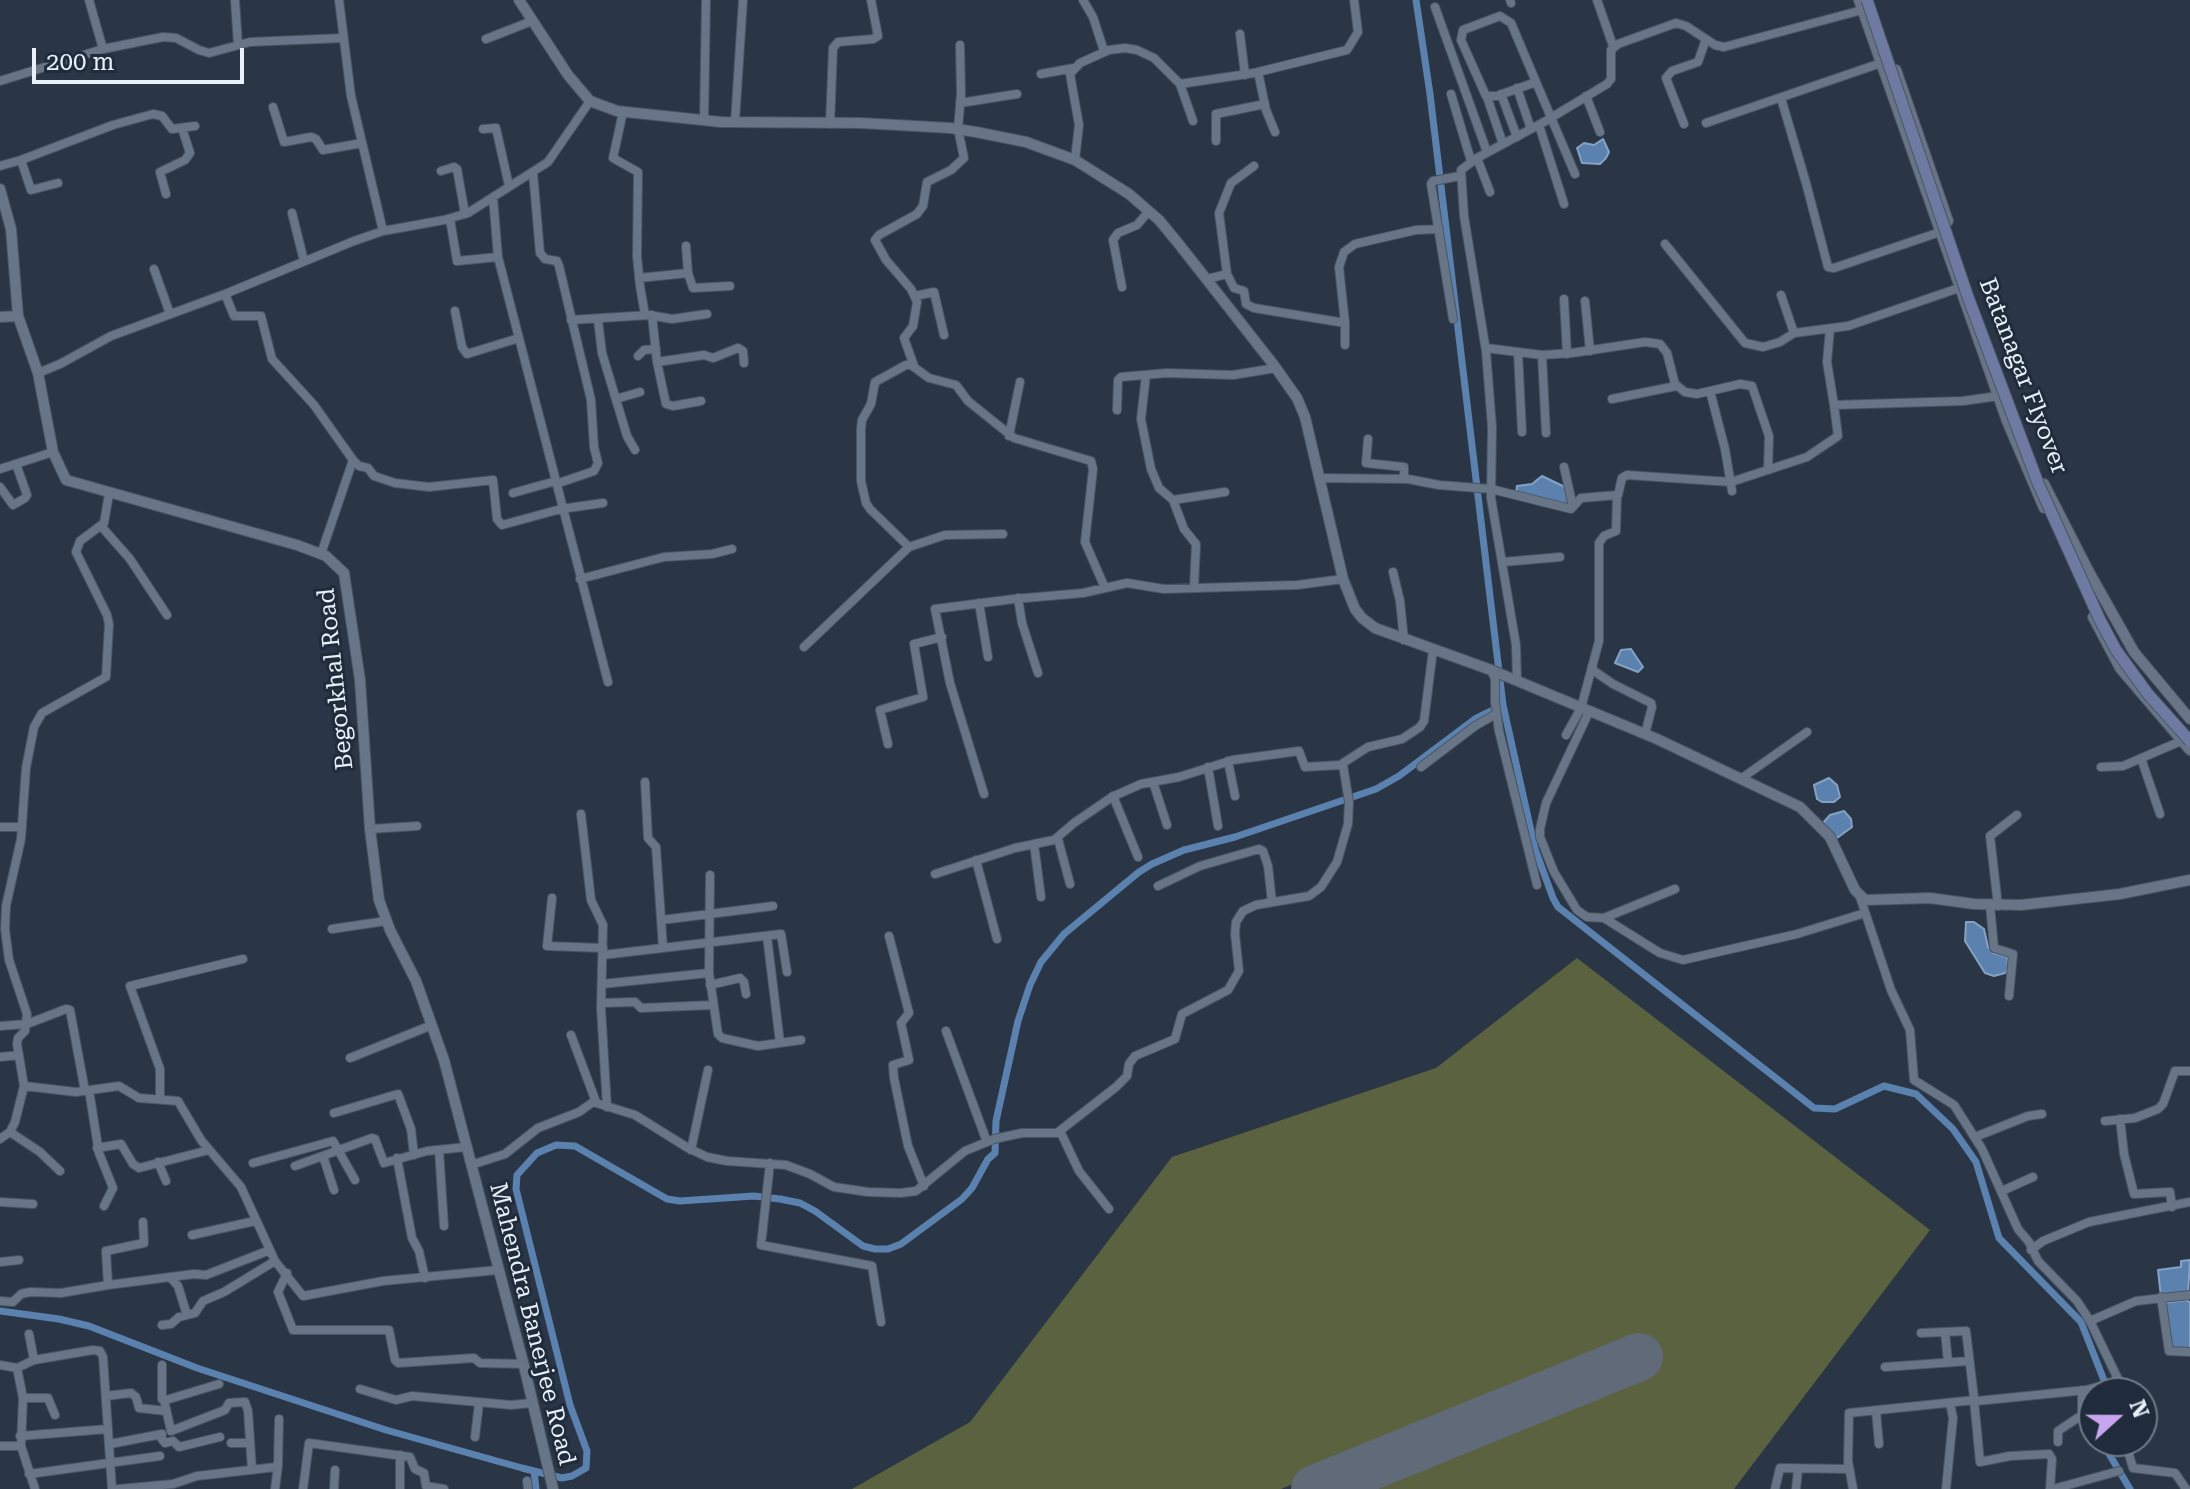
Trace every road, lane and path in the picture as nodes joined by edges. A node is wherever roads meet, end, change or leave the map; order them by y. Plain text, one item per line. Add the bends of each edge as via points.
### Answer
1 (89, 0) edge
2 (235, 0) edge
3 (339, 0) edge
4 (519, 0) edge
5 (706, 0) edge
6 (743, 0) edge
7 (871, 0) edge
8 (1083, 0) edge
9 (1354, 0) edge
10 (1597, 0) edge
11 (1867, 3) edge
12 (1435, 7) dead end
13 (532, 21) junction
14 (1240, 34) dead end
15 (343, 38) junction
16 (486, 39) dead end
17 (1706, 39) junction
18 (238, 45) junction
19 (960, 45) dead end
20 (1613, 46) junction
21 (103, 49) junction
22 (1104, 51) junction
23 (1881, 63) junction
24 (1074, 68) junction
25 (1258, 72) junction
26 (1041, 74) dead end
27 (1245, 75) junction
28 (0, 81) edge
29 (1536, 82) junction
30 (1180, 84) junction
31 (1517, 88) junction
32 (1017, 94) dead end
33 (1451, 94) dead end
34 (1501, 94) junction
35 (1586, 96) junction
36 (1487, 97) junction
37 (1781, 98) junction
38 (590, 101) junction
39 (960, 103) junction
40 (1265, 104) junction
41 (273, 107) dead end
42 (623, 112) junction
43 (1551, 118) junction
44 (704, 121) junction
45 (1193, 121) dead end
46 (735, 122) junction
47 (1706, 123) dead end
48 (830, 124) junction
49 (1684, 124) dead end
50 (195, 126) dead end
51 (1535, 127) junction
52 (182, 128) junction
53 (483, 129) dead end
54 (958, 129) junction
55 (1275, 132) dead end
56 (1600, 132) dead end
57 (1517, 137) junction
58 (1216, 141) dead end
59 (362, 143) junction
60 (1503, 144) junction
61 (1487, 152) junction
62 (21, 160) junction
63 (1075, 160) junction
64 (1474, 160) junction
65 (0, 166) edge
66 (1254, 166) dead end
67 (441, 171) dead end
68 (533, 172) junction
69 (1575, 174) dead end
70 (1456, 177) junction
71 (58, 183) dead end
72 (509, 186) junction
73 (0, 189) edge
74 (1490, 192) dead end
75 (166, 194) dead end
76 (493, 197) junction
77 (1564, 204) dead end
78 (1149, 211) junction
79 (292, 213) dead end
80 (465, 214) junction
81 (450, 219) junction
82 (1439, 229) junction
83 (383, 231) junction
84 (1940, 232) junction
85 (1665, 244) dead end
86 (686, 246) dead end
87 (498, 257) junction
88 (304, 261) junction
89 (154, 269) dead end
90 (688, 273) junction
91 (1227, 274) junction
92 (639, 278) junction
93 (1207, 279) junction
94 (730, 286) dead end
95 (1122, 287) dead end
96 (1959, 288) junction
97 (225, 294) junction
98 (1781, 295) dead end
99 (915, 296) junction
100 (1564, 299) dead end
101 (1585, 301) dead end
102 (455, 311) dead end
103 (170, 314) junction
104 (707, 314) dead end
105 (649, 315) junction
106 (18, 316) junction
107 (0, 317) edge
108 (1453, 319) dead end
109 (571, 320) junction
110 (598, 320) junction
111 (1345, 323) junction
112 (1830, 329) junction
113 (1794, 333) junction
114 (944, 335) dead end
115 (519, 338) junction
116 (1345, 345) dead end
117 (1486, 348) junction
118 (656, 349) junction
119 (1590, 351) junction
120 (1518, 353) junction
121 (1567, 354) junction
122 (1542, 355) junction
123 (638, 356) dead end
124 (657, 362) junction
125 (744, 363) dead end
126 (914, 366) junction
127 (1276, 368) junction
128 (38, 373) junction
129 (1146, 375) junction
130 (1020, 382) dead end
131 (1676, 386) junction
132 (1710, 391) junction
133 (640, 392) dead end
134 (1998, 396) junction
135 (616, 399) junction
136 (1612, 399) dead end
137 (701, 401) dead end
138 (1834, 405) junction
139 (1117, 410) dead end
140 (1522, 432) dead end
141 (1546, 433) dead end
142 (1009, 436) junction
143 (1368, 439) dead end
144 (635, 450) dead end
145 (53, 452) junction
146 (353, 460) junction
147 (16, 464) junction
148 (1564, 467) dead end
149 (0, 469) edge
150 (1768, 470) junction
151 (1319, 478) junction
152 (1404, 479) junction
153 (556, 483) junction
154 (0, 487) edge
155 (1731, 487) junction
156 (1490, 489) junction
157 (1225, 492) dead end
158 (513, 493) dead end
159 (109, 494) junction
160 (1617, 496) junction
161 (1173, 500) junction
162 (603, 503) dead end
163 (1573, 508) junction
164 (561, 509) junction
165 (101, 526) junction
166 (1003, 534) dead end
167 (909, 547) junction
168 (732, 549) dead end
169 (321, 554) junction
170 (1560, 557) dead end
171 (1503, 562) junction
172 (1393, 572) dead end
173 (580, 579) junction
174 (1343, 579) junction
175 (1105, 588) junction
176 (1194, 588) junction
177 (1018, 598) junction
178 (979, 603) junction
179 (167, 615) dead end
180 (942, 637) junction
181 (1404, 640) junction
182 (804, 647) dead end
183 (1433, 650) junction
184 (988, 657) dead end
185 (1592, 666) junction
186 (1492, 670) junction
187 (1038, 673) dead end
188 (1515, 680) junction
189 (608, 682) dead end
190 (1585, 710) junction
191 (1496, 714) junction
192 (2190, 719) edge
193 (1807, 732) dead end
194 (1645, 734) junction
195 (1566, 735) dead end
196 (2186, 741) edge
197 (888, 744) dead end
198 (2190, 750) edge
199 (2141, 758) junction
200 (1228, 761) junction
201 (1343, 765) junction
202 (1208, 767) junction
203 (1421, 767) dead end
204 (2101, 767) dead end
205 (1742, 778) junction
206 (645, 782) dead end
207 (1153, 782) junction
208 (984, 794) dead end
209 (1113, 796) junction
210 (1235, 796) dead end
211 (581, 814) dead end
212 (2160, 814) dead end
213 (2017, 815) dead end
214 (1167, 825) dead end
215 (417, 826) dead end
216 (1218, 826) dead end
217 (0, 827) edge
218 (22, 827) junction
219 (370, 829) junction
220 (1058, 839) junction
221 (1034, 844) junction
222 (1138, 857) dead end
223 (976, 860) junction
224 (935, 874) dead end
225 (710, 875) dead end
226 (2190, 880) edge
227 (1070, 884) dead end
228 (1537, 885) dead end
229 (1158, 886) dead end
230 (1675, 889) dead end
231 (1859, 896) junction
232 (1041, 897) dead end
233 (552, 898) dead end
234 (1272, 902) junction
235 (773, 906) dead end
236 (1994, 906) junction
237 (710, 913) junction
238 (1865, 913) junction
239 (1604, 918) junction
240 (662, 920) junction
241 (386, 921) junction
242 (332, 929) dead end
243 (767, 936) junction
244 (889, 936) dead end
245 (997, 939) dead end
246 (709, 943) junction
247 (663, 948) junction
248 (603, 951) junction
249 (243, 959) dead end
250 (787, 972) dead end
251 (709, 973) junction
252 (602, 984) junction
253 (710, 985) junction
254 (746, 994) dead end
255 (2009, 996) dead end
256 (602, 1003) junction
257 (713, 1005) junction
258 (27, 1024) junction
259 (432, 1025) junction
260 (0, 1026) edge
261 (946, 1031) dead end
262 (571, 1035) dead end
263 (801, 1040) dead end
264 (780, 1043) junction
265 (19, 1055) junction
266 (0, 1057) edge
267 (350, 1058) dead end
268 (708, 1070) dead end
269 (2190, 1071) edge
270 (24, 1086) junction
271 (87, 1091) junction
272 (160, 1099) junction
273 (596, 1102) junction
274 (607, 1107) junction
275 (334, 1113) dead end
276 (2042, 1114) dead end
277 (2120, 1119) junction
278 (2105, 1121) dead end
279 (10, 1132) junction
280 (1056, 1133) junction
281 (1975, 1137) junction
282 (0, 1139) edge
283 (995, 1139) junction
284 (466, 1147) junction
285 (97, 1148) junction
286 (209, 1150) junction
287 (340, 1150) junction
288 (439, 1150) junction
289 (691, 1150) junction
290 (414, 1155) junction
291 (323, 1156) junction
292 (397, 1158) junction
293 (158, 1162) junction
294 (253, 1163) dead end
295 (770, 1163) junction
296 (295, 1166) dead end
297 (472, 1167) junction
298 (60, 1171) dead end
299 (2033, 1177) dead end
300 (355, 1180) dead end
301 (166, 1181) dead end
302 (924, 1186) junction
303 (334, 1190) dead end
304 (2002, 1191) junction
305 (0, 1202) edge
306 (2190, 1202) edge
307 (33, 1204) dead end
308 (104, 1206) dead end
309 (2172, 1207) junction
310 (1109, 1209) dead end
311 (255, 1221) junction
312 (143, 1222) dead end
313 (444, 1226) dead end
314 (192, 1235) dead end
315 (270, 1250) junction
316 (2031, 1250) junction
317 (19, 1260) dead end
318 (275, 1261) junction
319 (0, 1262) edge
320 (498, 1270) junction
321 (287, 1273) junction
322 (170, 1277) junction
323 (425, 1278) junction
324 (108, 1285) junction
325 (2190, 1295) edge
326 (2161, 1297) junction
327 (0, 1301) edge
328 (187, 1315) junction
329 (2090, 1321) junction
330 (881, 1322) dead end
331 (162, 1325) dead end
332 (1945, 1332) junction
333 (1921, 1333) dead end
334 (29, 1334) dead end
335 (2190, 1352) edge
336 (34, 1360) junction
337 (1969, 1361) junction
338 (1948, 1362) junction
339 (523, 1364) junction
340 (0, 1365) edge
341 (162, 1365) dead end
342 (1885, 1367) dead end
343 (17, 1368) junction
344 (2116, 1377) edge
345 (219, 1384) dead end
346 (360, 1389) dead end
347 (2078, 1390) edge
348 (106, 1396) junction
349 (23, 1398) junction
350 (164, 1400) junction
351 (1974, 1400) junction
352 (479, 1403) junction
353 (532, 1403) junction
354 (1950, 1403) junction
355 (166, 1411) junction
356 (1876, 1411) junction
357 (55, 1415) dead end
358 (2078, 1418) edge
359 (279, 1419) dead end
360 (108, 1429) junction
361 (171, 1431) junction
362 (159, 1435) junction
363 (220, 1437) dead end
364 (475, 1437) dead end
365 (21, 1441) junction
366 (2058, 1442) dead end
367 (231, 1443) dead end
368 (249, 1443) junction
369 (110, 1444) junction
370 (1879, 1444) dead end
371 (0, 1446) edge
372 (400, 1455) junction
373 (160, 1456) dead end
374 (2130, 1457) edge
375 (111, 1462) junction
376 (278, 1466) junction
377 (1849, 1469) junction
378 (252, 1470) junction
379 (335, 1470) dead end
380 (1798, 1470) junction
381 (2119, 1471) dead end
382 (29, 1474) junction
383 (552, 1485) edge
384 (35, 1489) edge
385 (112, 1489) edge
386 (119, 1489) edge
387 (275, 1489) edge
388 (303, 1489) edge
389 (334, 1489) edge
390 (400, 1489) edge
391 (444, 1489) edge
392 (1775, 1489) edge
393 (1796, 1489) edge
394 (1853, 1489) edge
395 (1946, 1489) edge
396 (2052, 1489) edge
397 (2186, 1489) edge

1 - 21 street
2 - 18 street
3 - 15 street
4 - 13 street
5 - 44 street
6 - 46 street
7 - 48 street via 878,36 843,40 833,48
8 - 22 street
9 - 25 street via 1358,32 1347,50
10 - 20 street
11 - 17 street via 1724,47
11 - 23 street
11 - 192 street via 2043,482 2116,623
11 - 196 main road, Batanagar Flyover, bridge via 2038,483 2116,650
12 - 61 street
13 - 16 street
13 - 38 street
14 - 27 street
15 - 18 street
15 - 59 street
17 - 20 street via 1676,23
17 - 49 street via 1698,62 1666,78
18 - 21 street via 205,53 171,37
19 - 39 street
20 - 35 street via 1611,79
21 - 28 street
22 - 24 street
22 - 30 street via 1137,50 1154,58
23 - 37 street
23 - 84 street
24 - 26 street
24 - 63 street via 1069,80 1079,125
25 - 27 street
25 - 40 street
27 - 30 street
29 - 31 street
29 - 36 street via 1511,23 1500,16 1490,19 1466,28 1461,36
29 - 43 street
30 - 45 street
31 - 34 street
31 - 51 street
32 - 39 street
33 - 64 street
34 - 36 street
34 - 57 street
35 - 43 street
35 - 56 street
36 - 60 street
37 - 47 street
37 - 84 street via 1828,267
38 - 42 street
38 - 68 street via 553,156
39 - 54 street
40 - 55 street
40 - 58 street via 1216,114
41 - 59 street via 284,142 311,137 323,150
42 - 44 street
42 - 92 street via 613,158 638,172
43 - 51 street
43 - 69 street
44 - 46 street
46 - 48 street
48 - 54 street
50 - 52 street
51 - 57 street
51 - 77 street
52 - 62 street via 172,129 162,116 153,114
52 - 75 street via 189,157 160,172
53 - 72 street via 496,128
54 - 63 street via 1026,142
54 - 99 street via 961,162 927,182 917,214 875,240
57 - 60 street
59 - 83 street
60 - 61 street
61 - 64 street
62 - 65 street
62 - 71 street via 31,190
63 - 78 street
64 - 70 street
64 - 74 street
66 - 91 street via 1231,183 1219,213
67 - 80 street via 457,169
68 - 72 street
68 - 109 street via 540,253 557,261
70 - 82 street via 1431,184
70 - 117 street
72 - 76 street
73 - 106 street, Begorkhal Road via 13,242
76 - 80 street
76 - 87 street
78 - 93 street
78 - 95 street via 1113,240
79 - 88 street
80 - 81 street
81 - 83 street
81 - 87 street via 457,261
82 - 108 street
82 - 111 street via 1355,244 1344,252 1339,267
83 - 88 street
84 - 96 street
85 - 113 street via 1745,343 1763,347
86 - 90 street
87 - 115 street
88 - 97 street
89 - 103 street
90 - 92 street
90 - 94 street via 693,288
91 - 93 street
91 - 111 street via 1254,308
92 - 105 street
93 - 127 street
96 - 112 street
96 - 134 street
97 - 103 street
97 - 146 street via 234,316 261,316 272,359
98 - 113 street
99 - 114 street via 934,292
99 - 126 street via 913,326 904,338
100 - 121 street
101 - 119 street
102 - 115 street via 467,354
103 - 128 street
104 - 105 street via 672,319
105 - 110 street
105 - 118 street
106 - 107 street
106 - 128 street, Begorkhal Road
109 - 110 street
109 - 153 street via 591,400 598,463 594,471
110 - 135 street
111 - 116 street
112 - 113 street
112 - 138 street via 1827,362
115 - 153 street
117 - 120 street
117 - 156 street
118 - 123 street
118 - 124 street
119 - 121 street
119 - 131 street via 1660,344
120 - 122 street
120 - 140 street
121 - 122 street
122 - 141 street
124 - 125 street via 713,358 738,348
124 - 137 street via 666,404
126 - 142 street via 929,378 956,385
126 - 167 street via 875,382 861,429 866,503
127 - 129 street via 1233,375
127 - 151 street via 1301,407
128 - 145 street, Begorkhal Road
129 - 139 street via 1120,377
129 - 161 street via 1141,419 1151,469 1159,488
130 - 142 street
131 - 132 street via 1690,394
131 - 136 street
132 - 150 street via 1752,386 1769,436
132 - 155 street
133 - 135 street
134 - 138 street
134 - 196 street via 2104,640 2135,688
135 - 144 street
138 - 150 street via 1838,436 1807,457
142 - 175 street via 1091,461 1085,542
143 - 152 street via 1366,463 1404,467
145 - 147 street
145 - 159 street, Begorkhal Road via 66,480
146 - 164 street via 377,478 414,486 493,480 502,525
146 - 169 street
147 - 149 street
147 - 154 street via 25,498 13,505
148 - 163 street
150 - 155 street
151 - 152 street
151 - 174 street
152 - 156 street
153 - 158 street
153 - 164 street
155 - 160 street via 1627,475
156 - 163 street
156 - 171 street
157 - 161 street
159 - 165 street
159 - 169 street, Begorkhal Road
160 - 163 street via 1581,498
160 - 185 street via 1616,531 1599,543 1599,641
161 - 176 street via 1196,544
162 - 164 street
164 - 173 street
165 - 179 street
165 - 218 street via 80,541 76,552 107,615 107,674 38,718 26,768
166 - 167 street via 945,535
167 - 182 street
168 - 173 street via 664,557
169 - 219 street, Begorkhal Road via 339,566 348,586
170 - 171 street
171 - 188 street via 1516,645
172 - 181 street
173 - 189 street
174 - 176 street
174 - 181 street via 1362,618
175 - 176 street via 1134,583
175 - 177 street
177 - 178 street
177 - 187 street
178 - 180 street via 935,609
178 - 184 street
180 - 197 street via 914,644 923,697 880,710
180 - 208 street via 950,683
181 - 183 street
183 - 186 street
183 - 201 street via 1420,727 1396,741 1368,747
185 - 190 street
185 - 194 street via 1613,684 1651,703
186 - 188 street
186 - 191 street
188 - 190 street
190 - 194 street
190 - 195 street
190 - 239 street via 1546,803 1540,837 1570,902 1587,917
191 - 203 street
191 - 228 street
193 - 205 street
194 - 205 street
196 - 198 street
196 - 199 street
199 - 204 street
199 - 212 street
200 - 201 street via 1299,751 1305,767
200 - 202 street
200 - 210 street
201 - 234 street via 1348,824 1337,862 1309,896
202 - 207 street
202 - 216 street
205 - 231 street via 1800,807 1821,825
206 - 240 street
207 - 209 street
207 - 214 street
209 - 220 street
209 - 222 street
211 - 248 street via 591,900 603,925
213 - 236 street via 1990,836
215 - 219 street
217 - 218 street
218 - 258 street via 5,929
219 - 241 street, Begorkhal Road via 376,888
220 - 221 street
220 - 227 street
221 - 223 street
221 - 232 street
223 - 224 street
223 - 245 street
225 - 237 street
226 - 236 street via 2120,894
229 - 234 street via 1259,849 1269,870
230 - 239 street
231 - 236 street
231 - 238 street
233 - 248 street via 547,946
234 - 280 street via 1249,907 1238,916 1239,971 1228,990 1182,1014 1175,1039 1135,1056 1116,1087
235 - 237 street
236 - 255 street via 1994,948 2013,954
237 - 240 street
237 - 246 street
238 - 239 street via 1683,960 1660,953
238 - 281 street via 1910,1030 1914,1080 1954,1105
240 - 247 street
241 - 242 street
241 - 259 street, Begorkhal Road
243 - 246 street
243 - 250 street via 782,936
243 - 264 street
244 - 302 street via 909,1013 901,1023 909,1060 893,1065 894,1078 908,1146
246 - 247 street
246 - 251 street
247 - 248 street
248 - 252 street
249 - 272 street via 130,986 160,1069
251 - 252 street
251 - 253 street
252 - 256 street
253 - 254 street via 740,978
253 - 257 street
256 - 257 street via 635,1002 641,1008
256 - 274 street
257 - 264 street via 722,1038 758,1046
258 - 260 street
258 - 265 street via 18,1038
258 - 271 street via 70,1010
259 - 267 street
259 - 284 street, Begorkhal Road
261 - 283 street
262 - 273 street
263 - 264 street
265 - 266 street
265 - 270 street
268 - 289 street
269 - 277 street via 2175,1071 2158,1109
270 - 271 street
270 - 279 street
271 - 272 street via 119,1086 139,1098
271 - 285 street
272 - 286 street via 182,1104
273 - 274 street
273 - 297 street
274 - 289 street via 635,1115
275 - 290 street via 398,1094
276 - 281 street
277 - 278 street
277 - 309 street via 2134,1194 2170,1192
279 - 282 street
279 - 298 street
280 - 283 street
280 - 310 street via 1064,1135 1079,1171
281 - 304 street
283 - 302 street via 965,1151
284 - 288 street
284 - 297 street, Begorkhal Road
285 - 293 street via 121,1144 139,1168
285 - 308 street via 113,1188
286 - 293 street
286 - 311 street via 238,1183
287 - 291 street
287 - 292 street via 373,1138 384,1163
287 - 294 street via 330,1141
287 - 300 street
288 - 290 street
288 - 313 street
289 - 295 street via 727,1161
290 - 292 street
291 - 296 street
291 - 303 street
292 - 323 street
293 - 301 street
295 - 302 street via 844,1190 901,1193
295 - 330 street via 761,1245 872,1266
297 - 320 street, Mahendra Banerjee Road
299 - 304 street
304 - 316 street
305 - 307 street
306 - 309 street
309 - 316 street via 2089,1222
311 - 314 street
311 - 315 street
312 - 324 street via 144,1243 106,1251
315 - 318 street
315 - 322 street via 206,1275
316 - 329 street
317 - 319 street
318 - 321 street
318 - 328 street
320 - 323 street
320 - 339 street, Mahendra Banerjee Road
321 - 323 street via 303,1296
321 - 339 street via 278,1292 293,1330 389,1330 398,1363 474,1358 480,1363
322 - 324 street
322 - 328 street
324 - 327 street via 30,1292 8,1303
325 - 326 street
326 - 329 street via 2136,1301
326 - 335 street via 2169,1351
328 - 331 street
329 - 344 street
332 - 333 street
332 - 337 street via 1966,1330
332 - 338 street
334 - 336 street
336 - 343 street
336 - 348 street via 100,1351
337 - 338 street
337 - 351 street
338 - 342 street
339 - 353 street, Mahendra Banerjee Road
340 - 343 street
341 - 350 street
343 - 349 street
345 - 350 street
346 - 352 street via 396,1400 412,1396
347 - 351 street
348 - 355 street via 131,1393 139,1408
348 - 360 street
349 - 357 street via 48,1398
349 - 365 street
350 - 355 street
351 - 354 street
351 - 396 street via 1980,1462 2049,1454
352 - 353 street
352 - 364 street
353 - 383 street, Mahendra Banerjee Road
354 - 356 street
354 - 395 street
355 - 361 street
356 - 370 street
356 - 377 street via 1848,1414
358 - 366 street via 2058,1431
359 - 376 street
360 - 365 street
360 - 369 street
361 - 362 street
361 - 368 street via 241,1401 248,1411
362 - 363 street via 179,1447
362 - 369 street
365 - 371 street
365 - 382 street
367 - 368 street
368 - 378 street
369 - 375 street
372 - 388 street via 309,1443
372 - 390 street
372 - 391 street via 412,1457 426,1486
373 - 375 street
374 - 397 street via 2133,1468 2175,1473
375 - 382 street
375 - 385 street
376 - 378 street
376 - 387 street
377 - 380 street
377 - 394 street
378 - 386 street
379 - 389 street
380 - 392 street via 1780,1468
380 - 393 street
381 - 396 street
382 - 384 street

